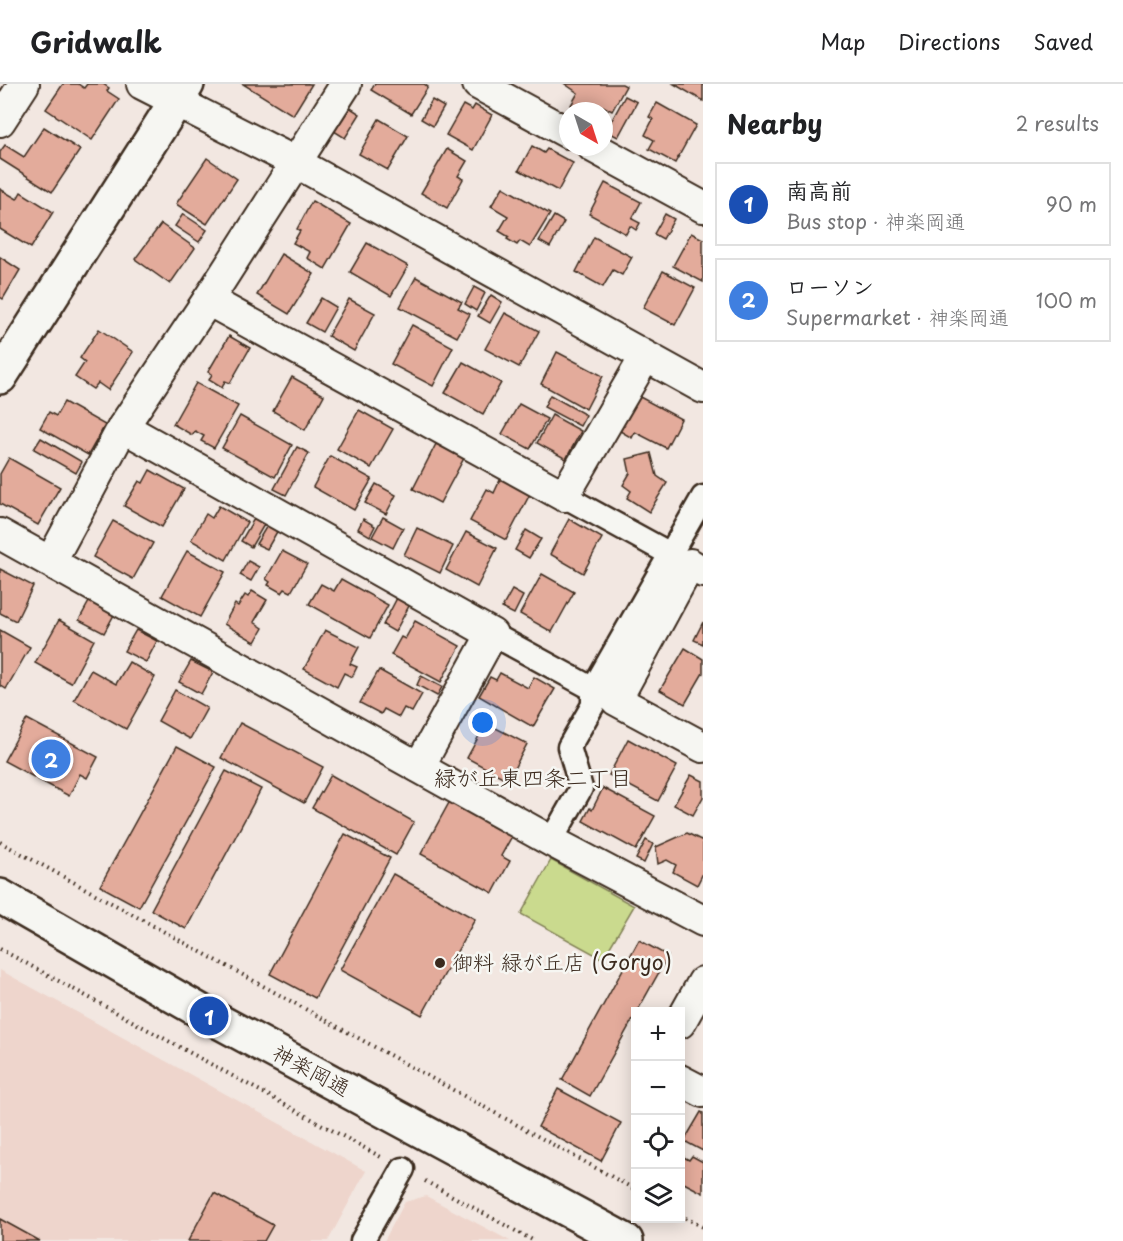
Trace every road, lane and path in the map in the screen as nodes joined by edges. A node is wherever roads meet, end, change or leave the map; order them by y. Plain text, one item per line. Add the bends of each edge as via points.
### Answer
1 (24, 84) edge
2 (142, 84) edge
3 (346, 84) edge
4 (478, 84) edge
5 (181, 93) edge
6 (0, 121) edge
7 (559, 128) edge
8 (610, 156) edge
9 (295, 162) junction
10 (703, 207) edge
11 (208, 300) junction
12 (645, 357) junction
13 (0, 377) edge
14 (703, 388) edge
15 (123, 427) junction
16 (564, 496) junction
17 (703, 497) edge
18 (0, 534) edge
19 (51, 561) junction
20 (687, 563) edge
21 (492, 634) junction
22 (604, 695) junction
23 (703, 747) edge
24 (419, 767) junction
25 (551, 841) junction
26 (0, 842) edge
27 (0, 896) edge
28 (703, 921) edge
29 (0, 949) edge
30 (703, 982) edge
31 (685, 1016) edge
32 (685, 1082) edge
33 (703, 1092) edge
34 (403, 1169) junction
35 (631, 1187) edge
36 (685, 1217) edge
37 (703, 1227) edge
38 (362, 1241) edge
39 (534, 1241) edge
40 (626, 1241) edge

1 - 6 street
2 - 5 street
3 - 9 street
4 - 7 street
5 - 9 street
5 - 13 street
8 - 10 street
9 - 11 street
9 - 12 street
11 - 15 street
11 - 16 street
12 - 14 street
12 - 16 street
15 - 19 street
15 - 21 street
16 - 20 street
17 - 20 street
18 - 19 street
19 - 24 street
20 - 22 street
21 - 22 street
21 - 24 street
22 - 23 street
22 - 25 street via 593,705 569,747 581,788
24 - 25 street
25 - 28 street
26 - 35 path
27 - 40 street, 神楽岡通 via 209,1016
29 - 34 path
30 - 31 street
32 - 33 street
34 - 38 street
34 - 39 path
36 - 37 path

